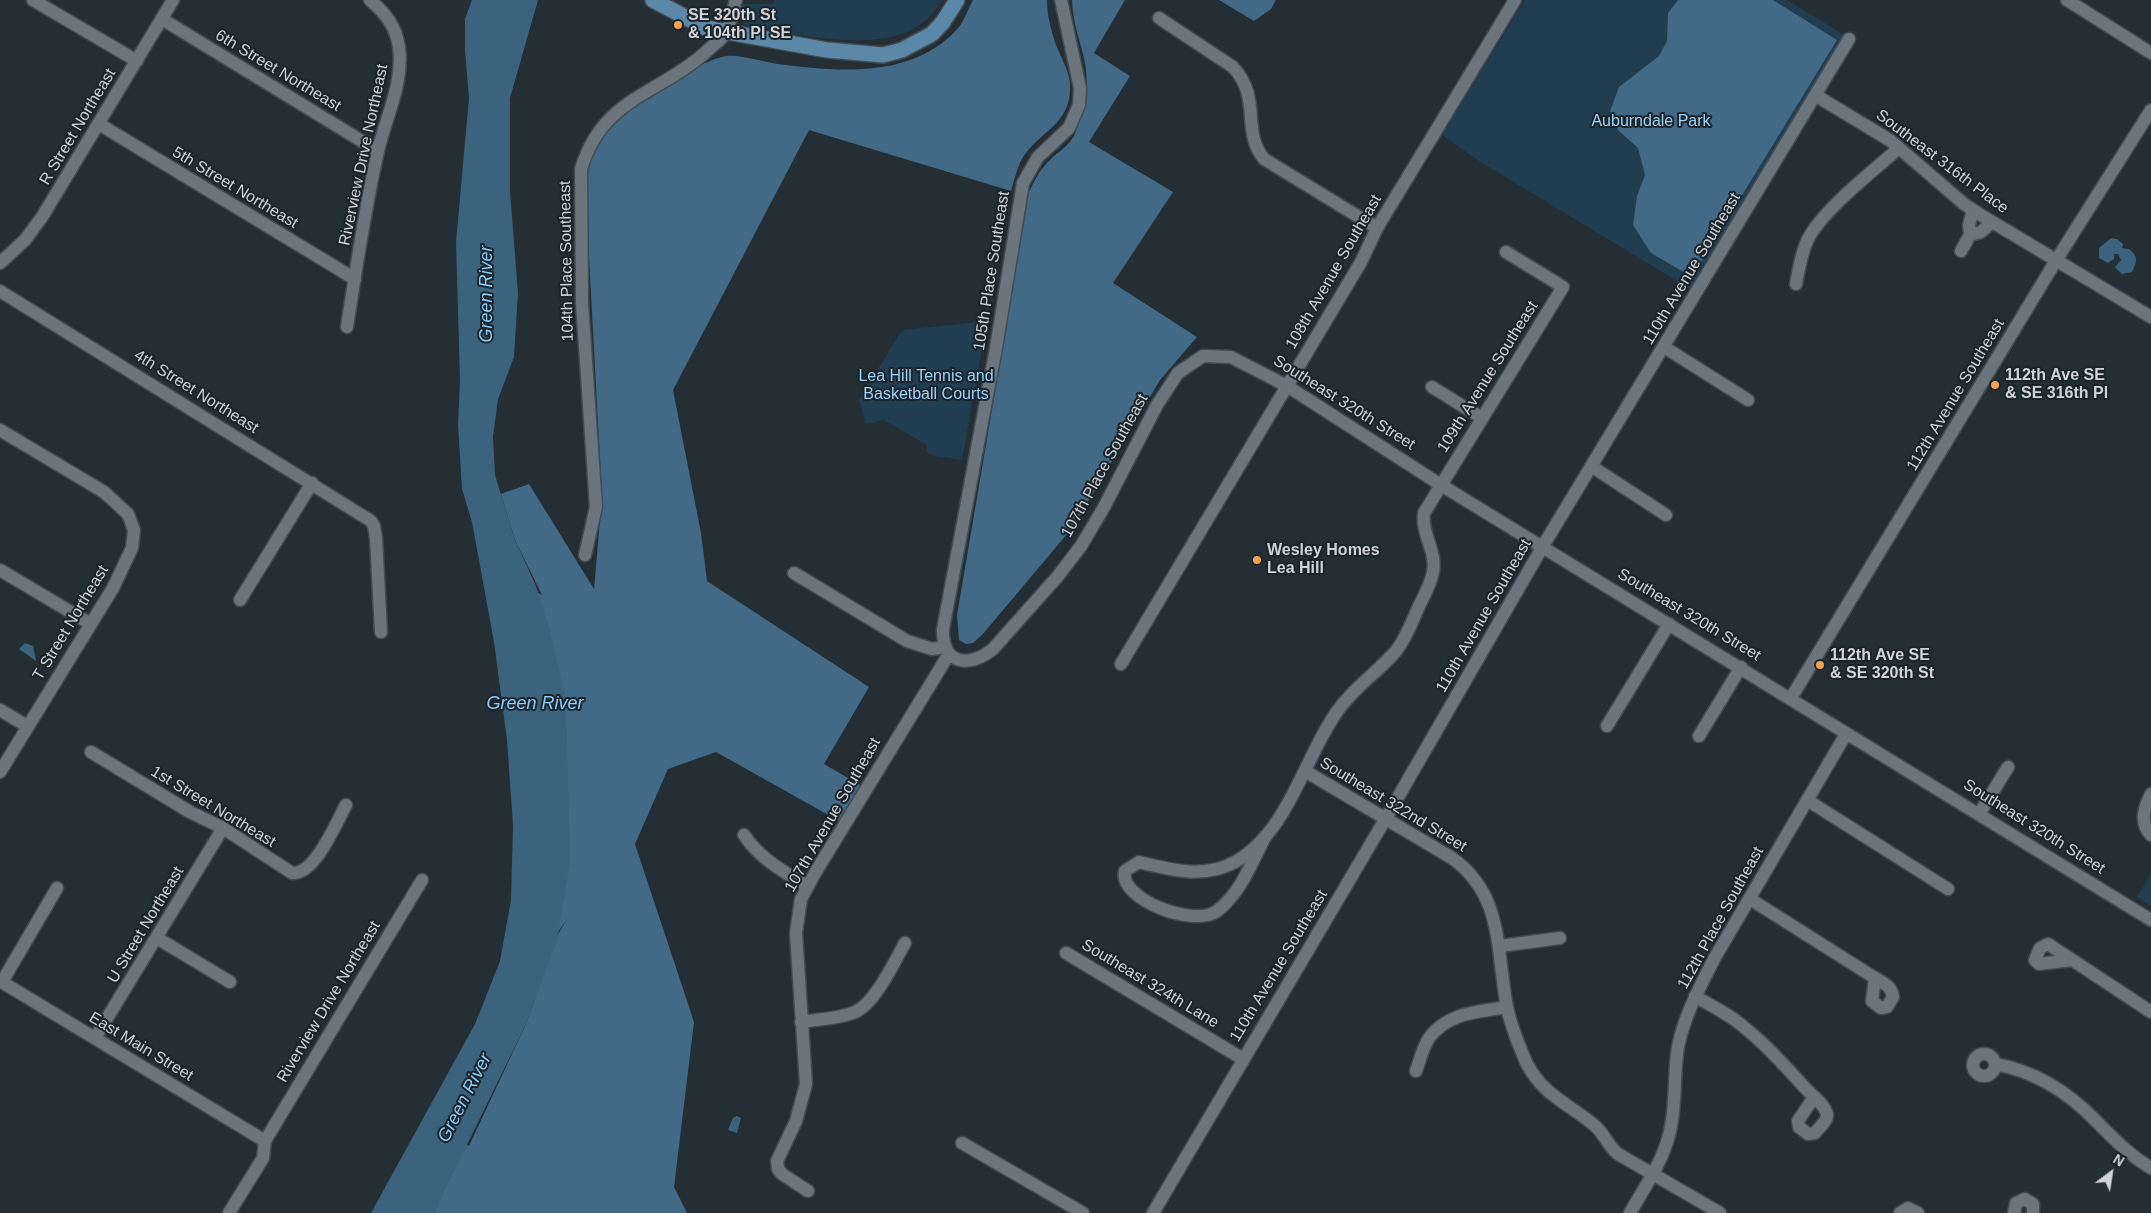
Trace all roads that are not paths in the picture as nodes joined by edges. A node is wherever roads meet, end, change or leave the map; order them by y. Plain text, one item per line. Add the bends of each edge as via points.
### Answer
1 (32, 0) edge
2 (173, 0) edge
3 (370, 0) edge
4 (653, 0) edge
5 (736, 0) edge
6 (957, 0) edge
7 (1061, 0) edge
8 (1515, 0) edge
9 (2067, 0) edge
10 (1159, 18) dead end
11 (162, 19) junction
12 (726, 32) junction
13 (1848, 40) dead end
14 (2151, 53) edge
15 (137, 61) junction
16 (1815, 95) junction
17 (2151, 110) edge
18 (99, 124) junction
19 (1899, 148) junction
20 (378, 151) junction
21 (1973, 210) junction
22 (1992, 222) junction
23 (1378, 228) junction
24 (1970, 235) junction
25 (1962, 251) dead end
26 (1506, 252) dead end
27 (2057, 259) junction
28 (0, 263) edge
29 (355, 279) junction
30 (1796, 284) dead end
31 (0, 291) edge
32 (2151, 318) edge
33 (348, 327) dead end
34 (1664, 347) junction
35 (1203, 356) joint
36 (1287, 386) junction
37 (1432, 387) dead end
38 (1748, 400) dead end
39 (1482, 418) junction
40 (0, 430) edge
41 (1591, 466) junction
42 (312, 483) junction
43 (1441, 485) junction
44 (1666, 515) dead end
45 (1543, 546) junction
46 (585, 554) dead end
47 (0, 570) edge
48 (794, 573) dead end
49 (240, 600) dead end
50 (91, 624) junction
51 (1669, 624) junction
52 (380, 632) dead end
53 (947, 650) junction
54 (1121, 664) dead end
55 (1740, 667) junction
56 (1791, 698) junction
57 (0, 710) edge
58 (27, 726) junction
59 (1607, 726) dead end
60 (1846, 734) junction
61 (1699, 736) dead end
62 (91, 752) dead end
63 (2008, 767) dead end
64 (1305, 771) junction
65 (0, 772) edge
66 (2151, 794) edge
67 (1807, 800) junction
68 (346, 805) dead end
69 (1979, 814) junction
70 (1386, 818) junction
71 (223, 828) junction
72 (2148, 830) edge
73 (744, 835) dead end
74 (1265, 838) junction
75 (422, 880) dead end
76 (807, 886) junction
77 (57, 888) dead end
78 (1948, 889) dead end
79 (1750, 899) junction
80 (2151, 920) edge
81 (157, 938) junction
82 (1560, 938) dead end
83 (905, 943) dead end
84 (1500, 946) junction
85 (1066, 952) dead end
86 (2072, 960) dead end
87 (1875, 978) dead end
88 (1, 982) edge
89 (230, 982) dead end
90 (1694, 996) junction
91 (1507, 1007) junction
92 (2151, 1012) edge
93 (801, 1022) junction
94 (95, 1038) junction
95 (1243, 1059) junction
96 (1995, 1064) dead end
97 (1416, 1070) dead end
98 (1814, 1097) dead end
99 (264, 1141) junction
100 (962, 1143) dead end
101 (2151, 1168) edge
102 (1652, 1173) junction
103 (808, 1191) dead end
104 (229, 1213) edge
105 (1082, 1213) edge
106 (1153, 1213) edge
107 (1630, 1213) edge
108 (1720, 1213) edge
109 (1900, 1213) edge
110 (1918, 1213) edge
111 (2014, 1213) edge
112 (2033, 1213) edge

1 - 15 street
2 - 11 street, R Street Northeast
3 - 20 street, Riverview Drive Northeast via 391,23 400,53 398,81
4 - 12 main road via 706,28
5 - 12 street
6 - 12 main road via 932,34 902,50 883,55 827,50
7 - 53 street, 105th Place Southeast via 1080,88 1079,105 1069,128 1032,165 1020,194 996,348 946,611 943,636
8 - 23 street, 108th Avenue Southeast
9 - 14 street
10 - 23 street via 1242,76 1251,102 1258,151 1264,159
11 - 15 street, R Street Northeast
11 - 20 street, 6th Street Northeast
12 - 46 street, 104th Place Southeast via 693,64 638,96 607,121 588,149 582,169 582,304 596,507
13 - 16 street, 110th Avenue Southeast
15 - 18 street, R Street Northeast
16 - 19 street, Southeast 316th Place
16 - 34 street, 110th Avenue Southeast
17 - 27 street, 112th Avenue Southeast
18 - 28 street, R Street Northeast via 34,229
18 - 29 street, 5th Street Northeast
19 - 21 street, Southeast 316th Place
19 - 30 street via 1814,229 1804,249
20 - 29 street, Riverview Drive Northeast
21 - 22 street, Southeast 316th Place
21 - 24 street
22 - 24 street via 1982,232
22 - 27 street, Southeast 316th Place
23 - 36 street, 108th Avenue Southeast
24 - 25 street
26 - 39 street, 109th Avenue Southeast via 1563,287
27 - 32 street, Southeast 316th Place
27 - 56 street, 112th Avenue Southeast
29 - 33 street, Riverview Drive Northeast
31 - 42 street, 4th Street Northeast
34 - 38 street
34 - 41 street, 110th Avenue Southeast
35 - 36 street, Southeast 320th Street via 1231,357
35 - 53 street, 107th Place Southeast via 1183,368 1167,387 1096,522 1058,576 982,658 962,661
36 - 43 street, Southeast 320th Street
36 - 54 street, 108th Avenue Southeast
37 - 39 street
39 - 43 street, 109th Avenue Southeast
40 - 50 street, T Street Northeast via 104,492 128,514 132,522 134,538 124,567
41 - 44 street
41 - 45 street, 110th Avenue Southeast
42 - 49 street
42 - 52 street, 4th Street Northeast via 373,524
43 - 45 street, Southeast 320th Street
43 - 64 street, 109th Avenue Southeast via 1423,519 1432,552 1433,572 1403,641 1349,694 1322,735
45 - 51 street, Southeast 320th Street
45 - 70 street, 110th Avenue Southeast
47 - 50 street
48 - 53 street, 107th Place Southeast via 907,641
50 - 58 street, T Street Northeast
51 - 55 street, Southeast 320th Street
51 - 59 street
53 - 76 street, 107th Avenue Southeast
55 - 56 street, Southeast 320th Street
55 - 61 street
56 - 60 street, Southeast 320th Street
57 - 58 street
58 - 65 street, T Street Northeast
60 - 67 street, 112th Place Southeast
60 - 69 street, Southeast 320th Street
62 - 71 street, 1st Street Northeast via 190,812
63 - 69 street
64 - 70 street, Southeast 322nd Street
64 - 74 street, 109th Avenue Southeast
66 - 72 street via 2144,812
67 - 78 street
67 - 79 street, 112th Place Southeast
68 - 71 street, 1st Street Northeast via 320,853 308,867 297,873 286,871
69 - 80 street, Southeast 320th Street
70 - 84 street, Southeast 322nd Street via 1452,858 1471,874 1491,910
70 - 95 street, 110th Avenue Southeast
71 - 81 street, U Street Northeast
73 - 76 street via 754,851
74 - 74 street, 109th Avenue Southeast via 1235,862 1215,870 1188,872 1139,862 1125,871 1123,878 1126,886 1163,910 1190,917 1206,916 1217,911 1239,886
75 - 99 street, Riverview Drive Northeast
76 - 93 street, 107th Avenue Southeast via 798,910 796,934
77 - 88 street
79 - 87 street
79 - 90 street, 112th Place Southeast
81 - 89 street
81 - 94 street, U Street Northeast
82 - 84 street
83 - 93 street via 876,991 860,1010
84 - 91 street, Southeast 322nd Street
85 - 95 street, Southeast 324th Lane
86 - 92 street
88 - 94 street, East Main Street
90 - 98 street via 1734,1019 1773,1052
90 - 102 street, 112th Place Southeast via 1678,1048 1669,1135
91 - 97 street via 1458,1015 1444,1024 1428,1039
91 - 102 street, Southeast 322nd Street via 1523,1054 1543,1088 1596,1126 1618,1154
93 - 103 street, 107th Avenue Southeast via 804,1092 796,1121 777,1160 780,1172
94 - 99 street, East Main Street
95 - 106 street, 110th Avenue Southeast
96 - 101 street via 2016,1068 2063,1092 2134,1158
99 - 104 street, Riverview Drive Northeast via 263,1158
100 - 105 street
102 - 107 street, 112th Place Southeast
102 - 108 street, Southeast 322nd Street
109 - 110 street via 1908,1208
111 - 112 street via 2016,1203 2025,1199 2033,1204

